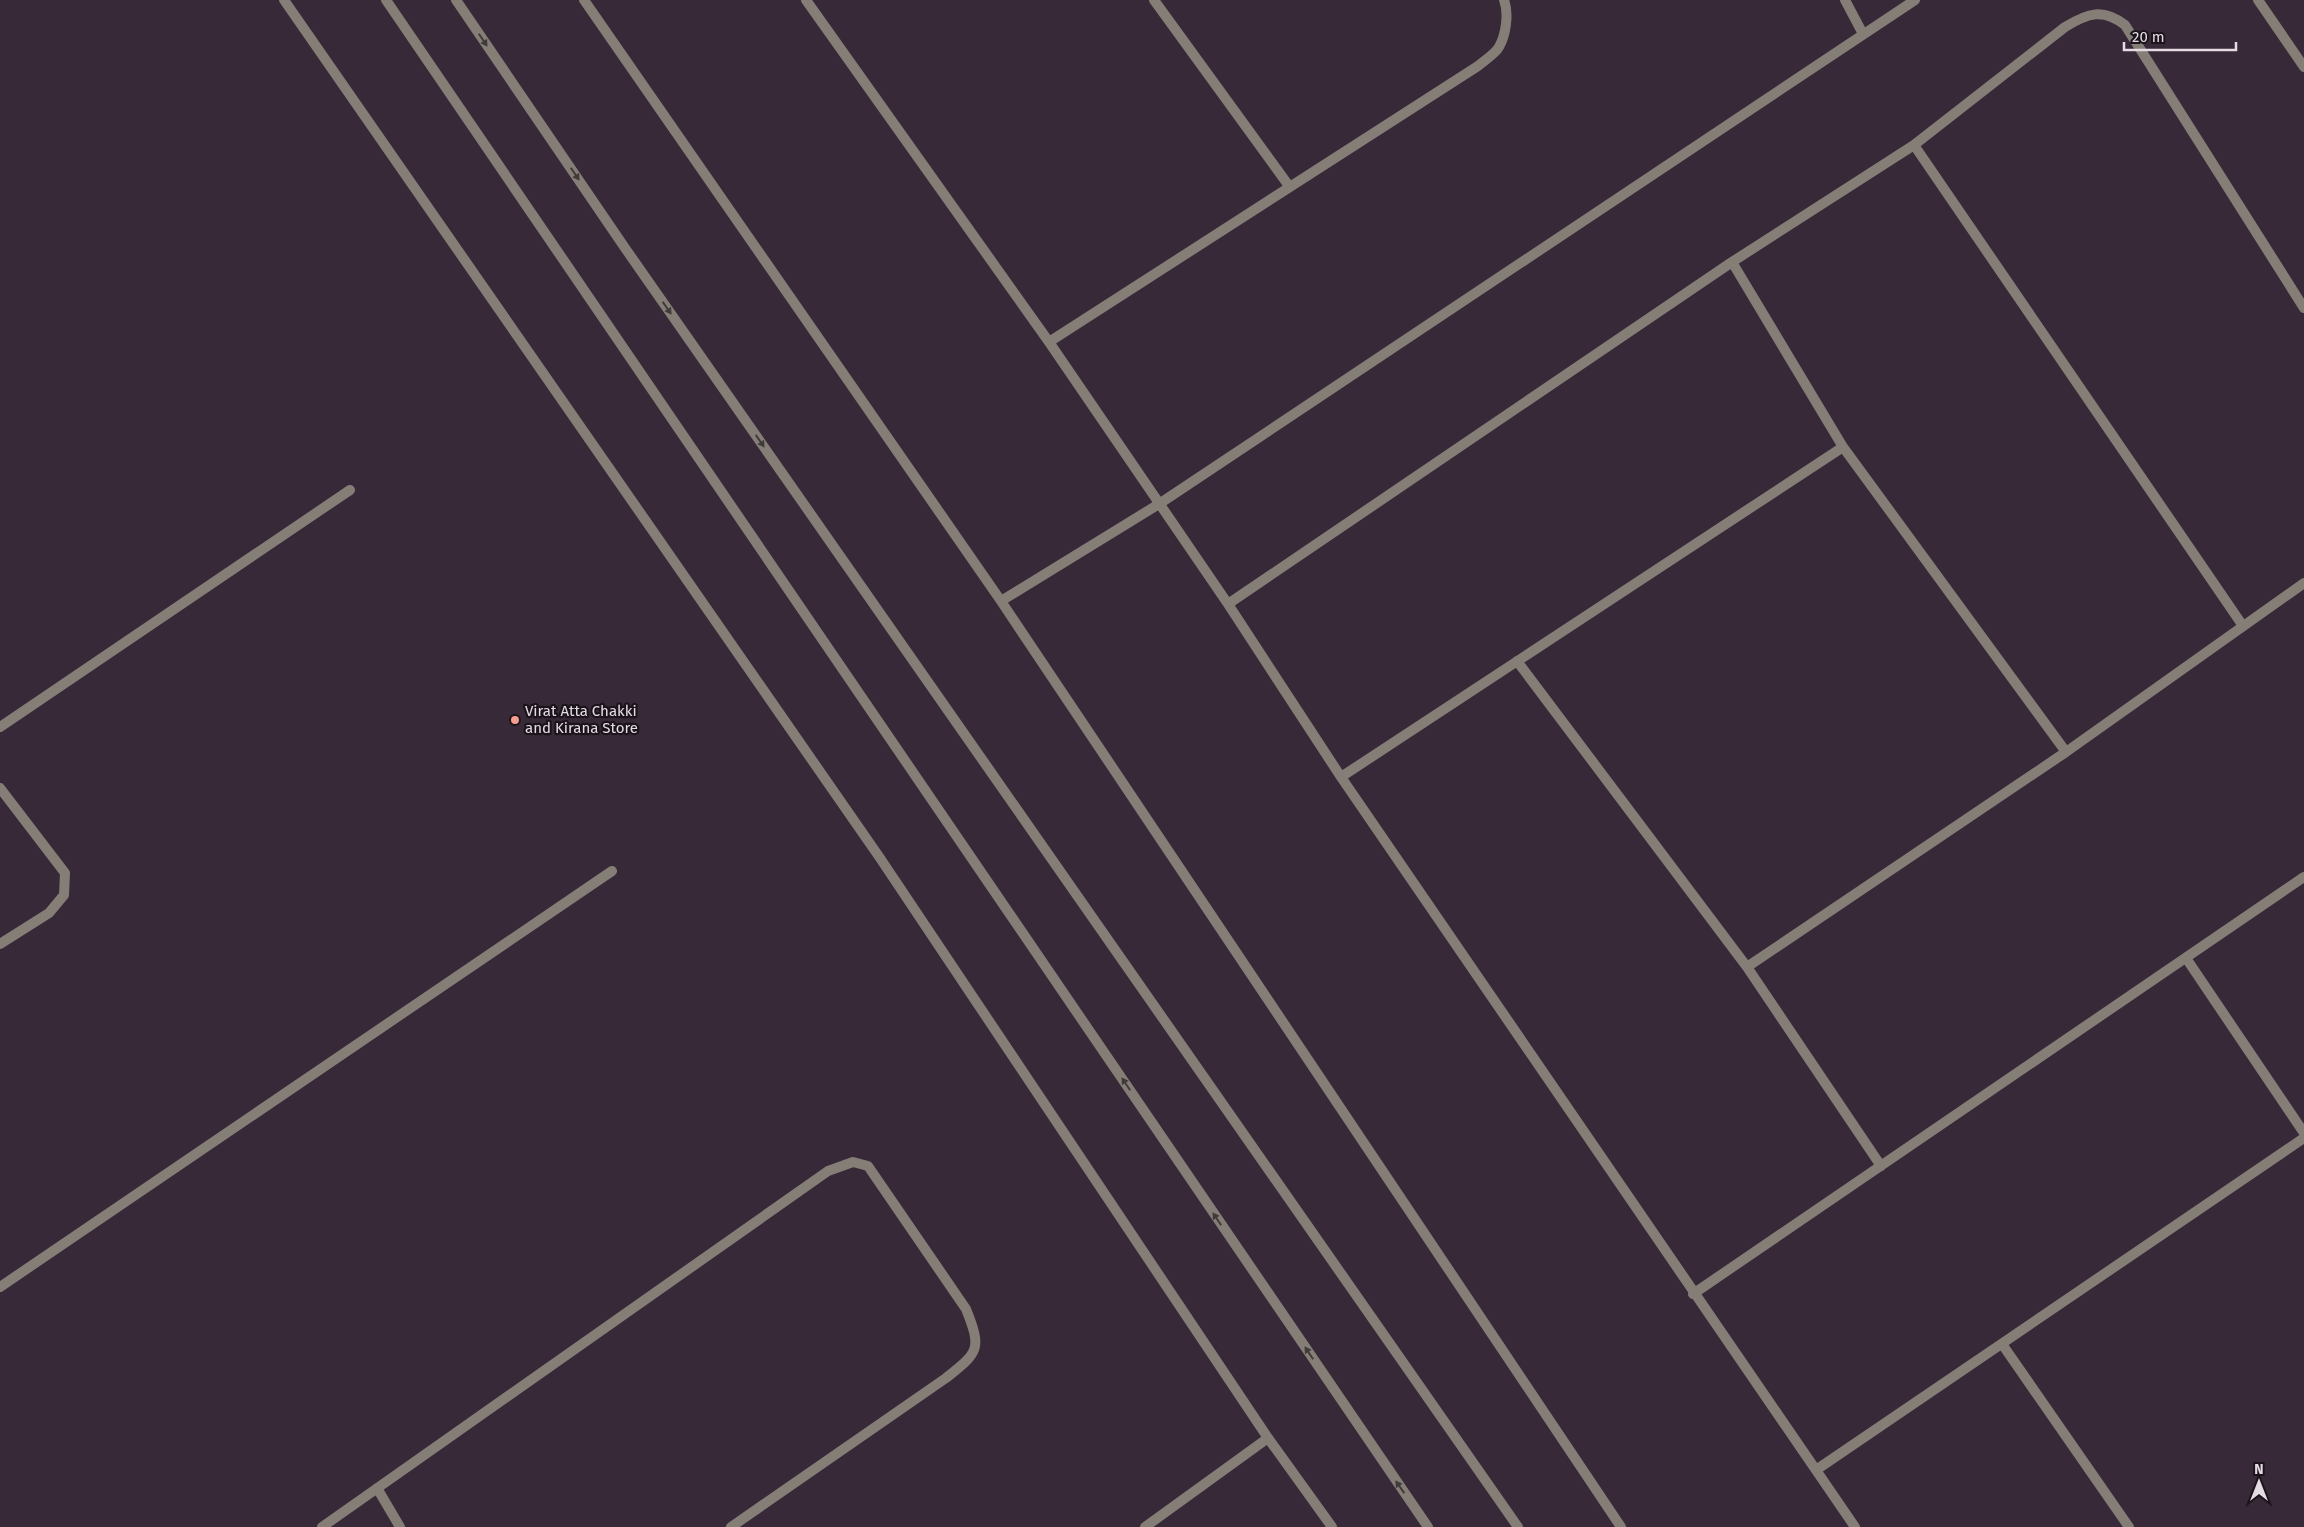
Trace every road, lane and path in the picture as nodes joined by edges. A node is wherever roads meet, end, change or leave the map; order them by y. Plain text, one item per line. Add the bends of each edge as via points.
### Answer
1 (284, 0) edge
2 (386, 0) edge
3 (456, 0) edge
4 (584, 0) edge
5 (806, 0) edge
6 (1154, 0) edge
7 (1504, 0) edge
8 (1845, 0) edge
9 (1915, 0) edge
10 (2258, 0) edge
11 (1863, 34) junction
12 (2304, 67) edge
13 (1914, 145) junction
14 (1290, 186) junction
15 (1732, 262) junction
16 (2304, 308) edge
17 (1049, 342) junction
18 (1843, 447) junction
19 (350, 490) dead end
20 (1158, 504) junction
21 (2304, 584) edge
22 (1001, 600) junction
23 (1228, 604) junction
24 (2243, 626) junction
25 (1516, 661) junction
26 (0, 727) edge
27 (2066, 752) junction
28 (1341, 777) junction
29 (0, 788) edge
30 (612, 871) dead end
31 (2304, 877) edge
32 (0, 944) edge
33 (2186, 958) junction
34 (1748, 967) junction
35 (2304, 1133) edge
36 (2304, 1138) edge
37 (1881, 1166) junction
38 (0, 1287) edge
39 (1693, 1294) junction
40 (2002, 1344) junction
41 (1268, 1438) junction
42 (1816, 1470) junction
43 (377, 1488) junction
44 (322, 1527) edge
45 (400, 1527) edge
46 (731, 1527) edge
47 (1145, 1527) edge
48 (1332, 1527) edge
49 (1428, 1527) edge
50 (1518, 1527) edge
51 (1621, 1527) edge
52 (1855, 1527) edge
53 (2128, 1527) edge

1 - 41 street via 880,858
49 -> 2 street
3 -> 50 street via 625,248
4 - 22 street
5 - 17 street
6 - 14 street
7 - 14 street via 1507,8 1505,28 1499,47 1478,66
8 - 11 street
9 - 11 street
10 - 12 street
11 - 20 street
13 - 15 street
13 - 16 street via 2065,27 2083,16 2114,16 2125,25 2144,53
13 - 24 street
14 - 17 street
15 - 18 street
15 - 23 street
17 - 20 street
18 - 25 street
18 - 27 street
19 - 26 street
20 - 22 street
20 - 23 street
21 - 24 street
22 - 51 street
23 - 28 street
24 - 27 street
25 - 28 street
25 - 34 street
27 - 34 street
28 - 39 street
29 - 32 street via 65,873 64,895 49,913
30 - 38 street
31 - 33 street
33 - 35 street
33 - 37 street
34 - 37 street
36 - 40 street
37 - 39 street
39 - 42 street
40 - 42 street
40 - 53 street
41 - 47 street
41 - 48 street
42 - 52 street
43 - 44 street
43 - 45 street
43 - 46 street via 828,1171 853,1162 868,1166 966,1309 976,1333 976,1350 946,1378

